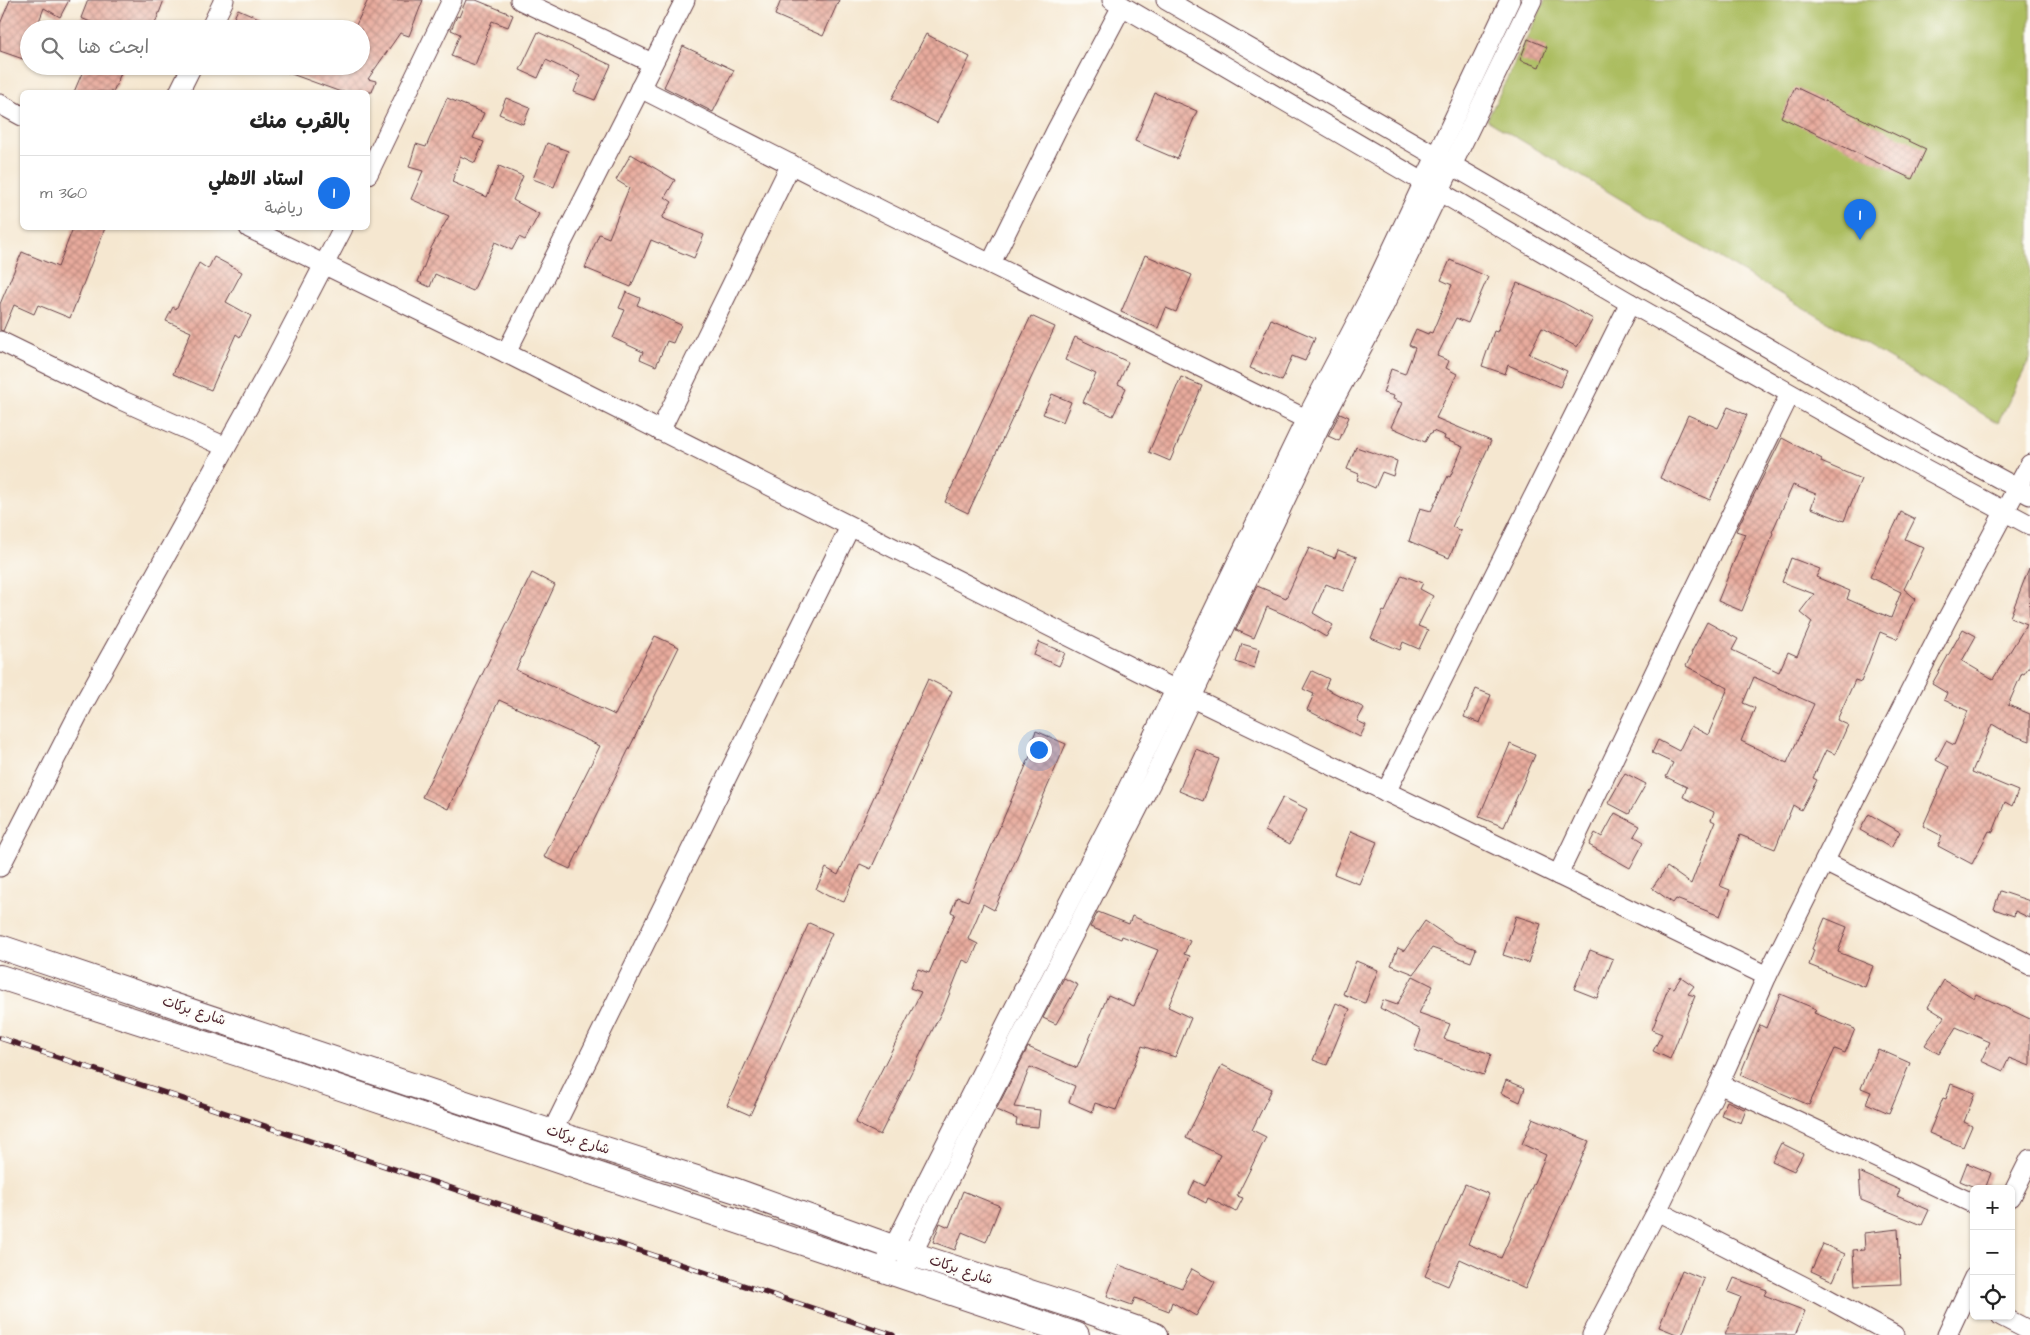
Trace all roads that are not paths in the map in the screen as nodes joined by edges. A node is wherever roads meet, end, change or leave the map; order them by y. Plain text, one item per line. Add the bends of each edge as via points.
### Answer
1 (224, 0) edge
2 (452, 0) edge
3 (520, 0) edge
4 (685, 0) edge
5 (1166, 0) edge
6 (1510, 0) edge
7 (1532, 0) edge
8 (1117, 3) edge
9 (214, 20) edge
10 (652, 63) junction
11 (188, 75) edge
12 (640, 88) junction
13 (180, 90) edge
14 (0, 104) edge
15 (20, 115) edge
16 (1434, 156) junction
17 (791, 164) junction
18 (1451, 166) junction
19 (370, 170) edge
20 (1422, 182) junction
21 (1438, 192) junction
22 (252, 230) edge
23 (341, 230) edge
24 (991, 263) junction
25 (325, 266) junction
26 (1630, 303) junction
27 (0, 341) edge
28 (506, 353) junction
29 (1790, 394) junction
30 (1306, 420) junction
31 (660, 431) junction
32 (226, 447) junction
33 (2030, 464) edge
34 (2024, 492) edge
35 (2006, 512) junction
36 (2030, 525) edge
37 (850, 527) junction
38 (1176, 690) junction
39 (1193, 698) junction
40 (1386, 792) junction
41 (1825, 862) junction
42 (0, 867) edge
43 (1558, 875) junction
44 (0, 947) edge
45 (2030, 965) edge
46 (0, 976) edge
47 (1767, 976) junction
48 (1719, 1084) junction
49 (552, 1132) junction
50 (2030, 1159) edge
51 (2015, 1189) edge
52 (1970, 1202) edge
53 (1657, 1211) junction
54 (903, 1251) junction
55 (892, 1273) junction
56 (1969, 1300) edge
57 (2008, 1320) edge
58 (2030, 1331) edge
59 (1078, 1335) edge
60 (1155, 1335) edge
61 (1592, 1335) edge
62 (1894, 1335) edge
63 (1946, 1335) edge

1 - 9 street
2 - 19 street
3 - 10 street
4 - 10 street
5 - 16 street
6 - 16 street
7 - 18 street
8 - 20 street
8 - 24 street
10 - 12 street
11 - 13 street
12 - 17 street
12 - 28 street
14 - 15 street
16 - 18 street
16 - 20 street
17 - 24 street
17 - 31 street
18 - 21 street
18 - 34 street via 1926,440
20 - 21 street
20 - 30 street via 1368,300
21 - 26 street
21 - 39 street via 1382,310 1321,424
22 - 25 street
23 - 25 street
24 - 30 street
25 - 28 street
25 - 32 street
26 - 29 street
26 - 40 street
27 - 32 street
28 - 31 street
29 - 35 street
29 - 43 street
30 - 38 street
31 - 37 street
32 - 42 street via 83,705
33 - 34 street
34 - 35 street
35 - 36 street
35 - 41 street via 1946,621
37 - 38 street
37 - 49 street
38 - 39 street
38 - 54 street via 1026,984
39 - 40 street
39 - 54 street via 978,1120
40 - 43 street
41 - 45 street
41 - 47 street
43 - 47 street
44 - 49 main road, شارع بركات
46 - 55 main road, شارع بركات
47 - 48 street
48 - 52 street
48 - 53 street
49 - 54 main road, شارع بركات via 737,1191
50 - 51 street
53 - 61 street
53 - 62 street
54 - 55 street
54 - 60 main road, شارع بركات
55 - 59 main road, شارع بركات
56 - 63 street
57 - 58 street

